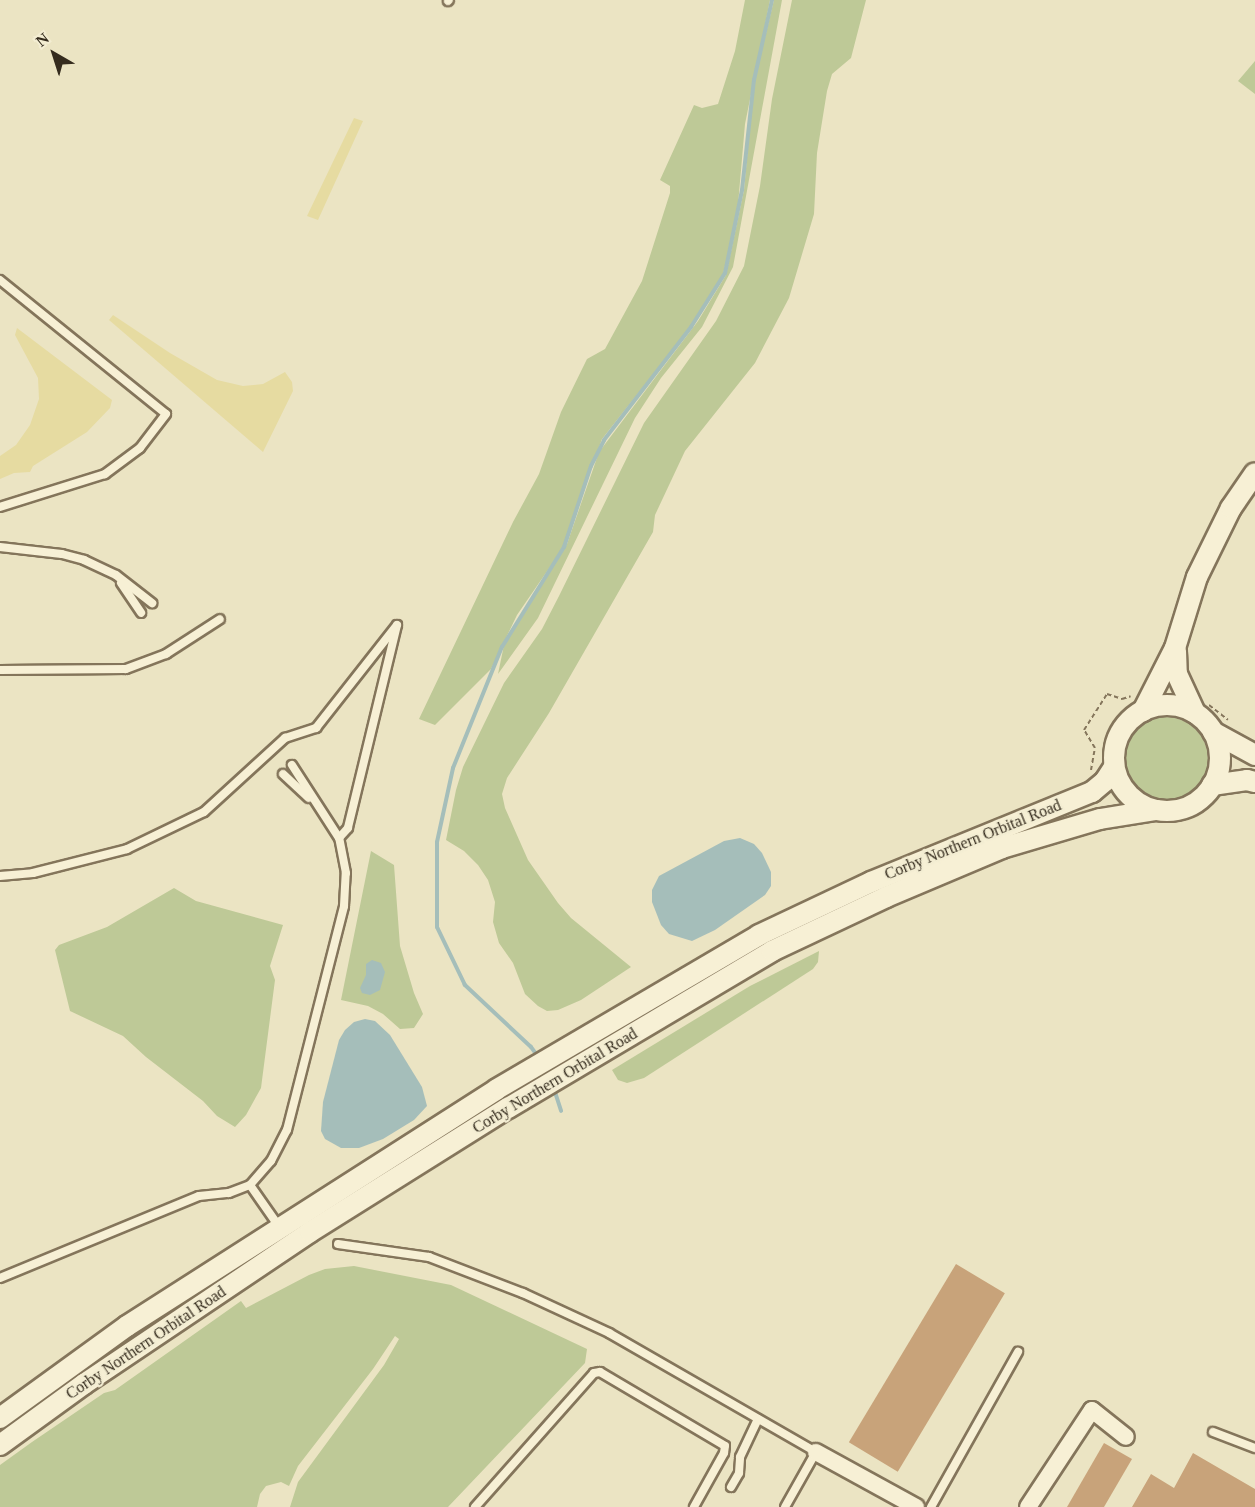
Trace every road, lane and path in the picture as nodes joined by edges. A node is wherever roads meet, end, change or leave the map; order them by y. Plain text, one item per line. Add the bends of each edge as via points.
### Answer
1 (0, 280) edge
2 (1255, 473) edge
3 (0, 507) edge
4 (0, 547) edge
5 (116, 575) junction
6 (152, 603) dead end
7 (141, 613) dead end
8 (220, 619) dead end
9 (1175, 648) junction
10 (0, 670) edge
11 (1156, 688) junction
12 (1200, 707) junction
13 (1143, 711) junction
14 (1231, 723) dead end
15 (1213, 732) junction
16 (1255, 756) edge
17 (292, 765) dead end
18 (1114, 766) junction
19 (283, 774) dead end
20 (1086, 778) dead end
21 (1255, 782) edge
22 (1212, 785) junction
23 (319, 806) junction
24 (1156, 810) junction
25 (339, 838) junction
26 (0, 876) edge
27 (250, 1185) junction
28 (280, 1228) junction
29 (338, 1244) dead end
30 (0, 1278) edge
31 (1018, 1352) dead end
32 (0, 1418) edge
33 (758, 1419) junction
34 (1213, 1432) dead end
35 (1126, 1437) dead end
36 (0, 1445) edge
37 (1255, 1448) edge
38 (816, 1452) junction
39 (731, 1487) dead end
40 (475, 1507) edge
41 (694, 1507) edge
42 (785, 1507) edge
43 (916, 1507) edge
44 (931, 1507) edge
45 (1028, 1507) edge

1 - 3 lane via 166,414 140,448 105,474
2 - 9 street via 1231,508 1197,577
4 - 5 lane via 62,554
5 - 6 lane
5 - 7 lane
8 - 10 lane via 166,654 126,669
9 - 11 street
9 - 12 street via 1177,674
11 - 13 street
11 - 20 path via 1146,685 1122,699 1107,694 1084,730 1095,748 1095,759
12 - 13 street via 1171,705
12 - 14 path
12 - 15 street
13 - 18 street via 1121,730 1115,744
15 - 16 street
15 - 22 street via 1219,749 1219,768
17 - 23 lane
18 - 24 street via 1128,795
18 - 28 street, Corby Northern Orbital Road via 1092,792 871,882 759,935 497,1089
19 - 23 lane
21 - 22 street
22 - 24 street via 1202,798 1187,807
23 - 25 lane
24 - 36 street, Corby Northern Orbital Road via 1100,819 1002,849 886,897 772,951 508,1108 310,1232
25 - 26 lane via 348,828 397,624 316,728 285,738 204,812 127,849 33,873
25 - 27 lane via 346,873 336,939 287,1130 271,1161
27 - 28 lane
27 - 30 lane via 229,1193 200,1196
28 - 32 street, Corby Northern Orbital Road via 127,1326
29 - 33 lane via 429,1257 484,1276 609,1333
31 - 44 lane
33 - 38 lane
33 - 39 lane
34 - 37 lane
35 - 45 street via 1092,1410
38 - 42 lane
38 - 43 street
40 - 41 lane via 594,1373 600,1372 724,1446 724,1453

